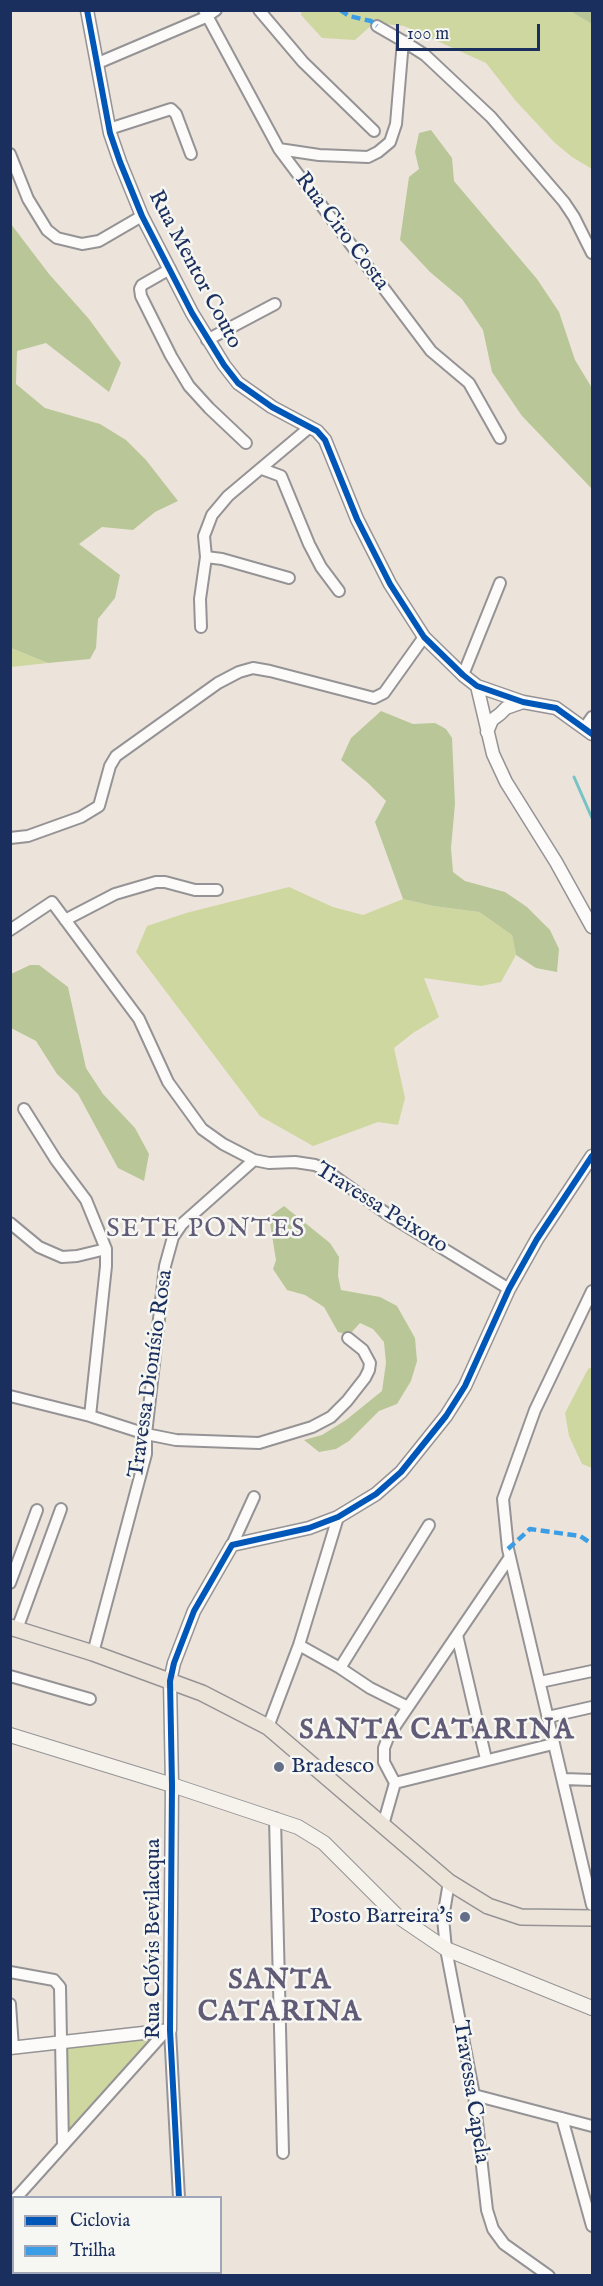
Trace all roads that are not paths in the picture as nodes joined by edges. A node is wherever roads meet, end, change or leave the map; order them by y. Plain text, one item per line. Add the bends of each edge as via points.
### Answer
1 (87, 10) edge
2 (216, 10) edge
3 (260, 10) edge
4 (205, 14) edge
5 (377, 26) dead end
6 (403, 41) junction
7 (98, 63) junction
8 (109, 129) junction
9 (374, 130) dead end
10 (279, 149) junction
11 (10, 154) edge
12 (191, 154) dead end
13 (142, 216) junction
14 (592, 253) edge
15 (170, 269) junction
16 (275, 304) dead end
17 (207, 340) junction
18 (310, 427) junction
19 (500, 438) dead end
20 (246, 443) dead end
21 (262, 469) junction
22 (206, 557) junction
23 (289, 578) dead end
24 (500, 583) dead end
25 (339, 591) dead end
26 (201, 627) dead end
27 (424, 637) junction
28 (463, 675) junction
29 (477, 686) junction
30 (523, 702) junction
31 (590, 726) edge
32 (487, 732) junction
33 (10, 838) edge
34 (217, 890) dead end
35 (64, 920) junction
36 (592, 927) edge
37 (10, 930) edge
38 (24, 1109) dead end
39 (592, 1156) edge
40 (254, 1160) junction
41 (10, 1223) edge
42 (106, 1249) junction
43 (509, 1289) junction
44 (592, 1291) edge
45 (348, 1338) dead end
46 (10, 1396) edge
47 (90, 1416) junction
48 (146, 1434) junction
49 (254, 1497) dead end
50 (37, 1509) dead end
51 (61, 1509) dead end
52 (338, 1517) junction
53 (429, 1525) dead end
54 (232, 1545) junction
55 (510, 1557) junction
56 (10, 1583) edge
57 (14, 1628) edge
58 (457, 1635) junction
59 (299, 1645) junction
60 (93, 1653) junction
61 (340, 1668) junction
62 (592, 1671) edge
63 (10, 1676) edge
64 (170, 1681) junction
65 (540, 1682) junction
66 (90, 1699) dead end
67 (408, 1707) junction
68 (592, 1707) edge
69 (548, 1718) junction
70 (267, 1727) junction
71 (10, 1735) edge
72 (553, 1744) junction
73 (486, 1759) junction
74 (564, 1779) junction
75 (592, 1780) edge
76 (395, 1783) junction
77 (172, 1785) junction
78 (275, 1818) junction
79 (383, 1825) junction
80 (449, 1882) junction
81 (592, 1905) edge
82 (592, 1918) edge
83 (446, 1949) junction
84 (10, 1972) edge
85 (10, 2004) edge
86 (592, 2008) edge
87 (167, 2031) junction
88 (63, 2043) junction
89 (12, 2048) edge
90 (474, 2095) junction
91 (561, 2118) junction
92 (592, 2126) edge
93 (63, 2145) junction
94 (283, 2153) dead end
95 (18, 2196) edge
96 (179, 2196) edge
97 (592, 2226) edge
98 (549, 2276) edge

1 - 7 street, Rua Mentor Couto
2 - 4 street
3 - 9 street via 303,62
4 - 7 street
4 - 10 street, Rua Ciro Costa
5 - 6 street
6 - 10 street via 396,124 390,142 368,157
6 - 14 street via 425,55 499,126 564,202
7 - 8 street, Rua Mentor Couto
8 - 12 street via 171,109
8 - 13 street, Rua Mentor Couto
10 - 19 street, Rua Ciro Costa via 431,351 469,383
11 - 13 street via 28,199 47,230 57,238 82,244 99,241
13 - 15 street, Rua Mentor Couto
15 - 17 street, Rua Mentor Couto
15 - 20 street via 142,285 141,296 189,386
16 - 17 street
17 - 18 street, Rua Mentor Couto via 238,383
18 - 21 street
18 - 27 street, Rua Mentor Couto via 331,450 357,519 390,584
21 - 22 street via 228,496 212,515 204,536
21 - 25 street via 281,476 309,544
22 - 23 street
22 - 26 street
24 - 28 street
27 - 28 street, Rua Mentor Couto
27 - 33 street via 384,693 374,698 270,670 252,668 239,672 116,756 99,806 81,817 28,836
28 - 29 street, Rua Mentor Couto
29 - 30 street, Rua Mentor Couto
29 - 32 street
30 - 31 street, Rua Mentor Couto via 556,708
30 - 32 street via 506,708 492,720
32 - 36 street via 506,782
34 - 35 street via 156,882 115,894
35 - 37 street, Travessa Peixoto via 51,902
35 - 40 street, Travessa Peixoto via 139,1019 168,1082 202,1129
38 - 42 street via 86,1200
39 - 43 street
40 - 43 street, Travessa Peixoto via 295,1162 324,1169 390,1216
40 - 48 street, Travessa Dionísio Rosa via 182,1224 173,1237 165,1266
41 - 42 street via 39,1247 62,1257
42 - 47 street
43 - 52 street via 465,1386 446,1416 401,1472 376,1494
44 - 55 street via 535,1410 511,1473 503,1499
45 - 48 street via 369,1357 369,1370 331,1417 312,1427 259,1443 176,1440
46 - 47 street
47 - 48 street
48 - 60 street, Travessa Dionísio Rosa via 146,1454
49 - 54 street
50 - 56 street
51 - 57 street
52 - 54 street via 309,1528
52 - 59 street
53 - 61 street
54 - 64 street, Rua Clóvis Bevilacqua via 194,1611
55 - 58 street
55 - 65 street
57 - 60 main road
58 - 67 street
58 - 73 street
59 - 61 street
59 - 70 street
60 - 64 main road
61 - 67 street
62 - 65 street
63 - 66 street
64 - 70 main road
64 - 77 street, Rua Clóvis Bevilacqua
65 - 69 street
67 - 76 street via 384,1748 384,1762
68 - 69 street
69 - 72 street
70 - 79 main road
71 - 77 main road
72 - 73 street
72 - 74 street
73 - 76 street
74 - 75 street
74 - 81 street
76 - 79 street
77 - 78 main road
77 - 87 street, Rua Clóvis Bevilacqua
78 - 83 main road via 324,1844 396,1915
78 - 94 street
79 - 80 main road
80 - 82 main road via 488,1906 521,1917
80 - 83 street, Travessa Capela via 443,1918
83 - 86 main road
83 - 90 street, Travessa Capela
84 - 88 street via 59,1983
85 - 89 street
87 - 88 street
87 - 93 street
87 - 96 street, Rua Clóvis Bevilacqua
88 - 89 street
88 - 93 street
90 - 91 street
90 - 98 street, Travessa Capela via 487,2210 493,2229 504,2244
91 - 92 street
91 - 97 street
93 - 95 street

